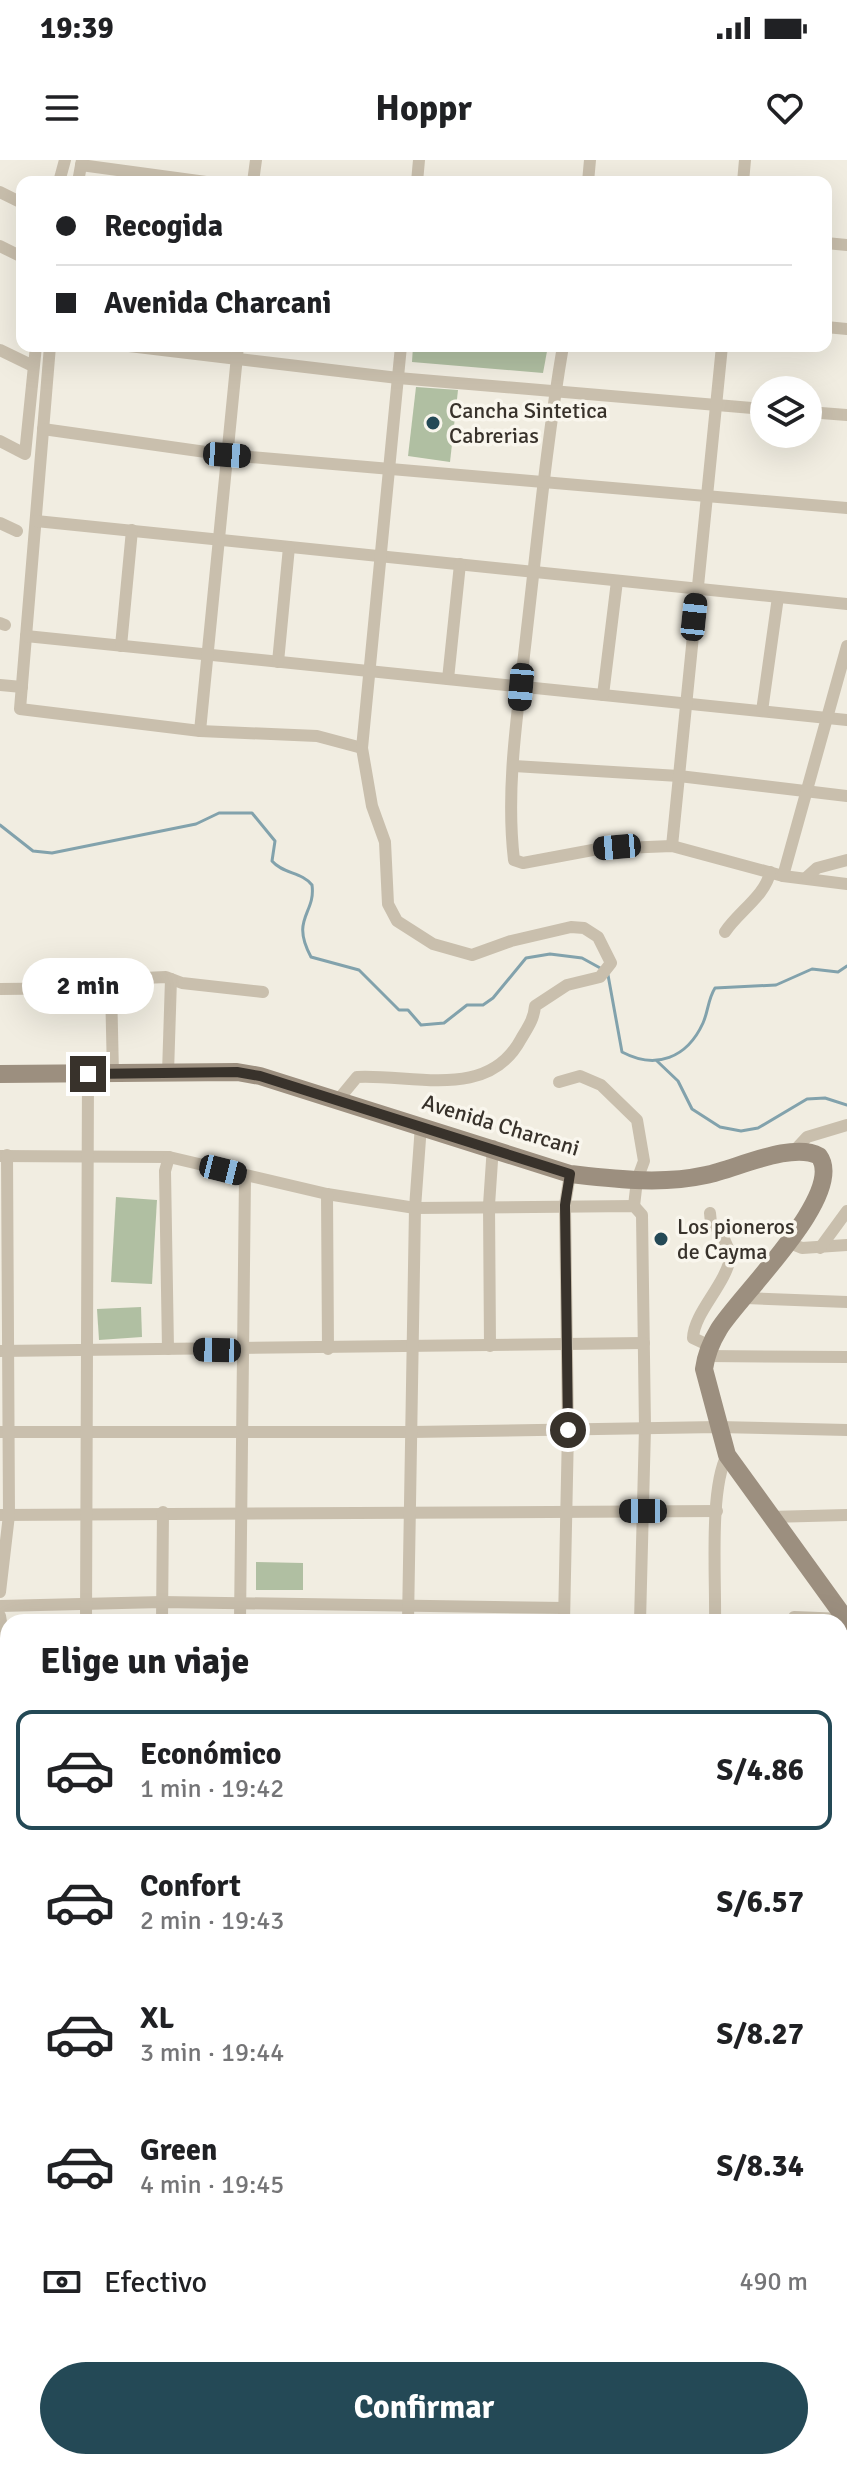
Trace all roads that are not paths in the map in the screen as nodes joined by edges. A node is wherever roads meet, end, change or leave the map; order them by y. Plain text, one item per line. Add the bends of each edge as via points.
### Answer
1 (82, 163) edge
2 (167, 176) edge
3 (0, 350) edge
4 (35, 352) edge
5 (49, 352) edge
6 (237, 352) edge
7 (243, 352) edge
8 (400, 352) edge
9 (562, 352) edge
10 (721, 352) edge
11 (33, 366) junction
12 (398, 378) junction
13 (556, 390) junction
14 (716, 405) junction
15 (750, 408) edge
16 (822, 413) edge
17 (847, 415) edge
18 (43, 429) junction
19 (0, 441) edge
20 (227, 455) junction
21 (389, 468) junction
22 (542, 481) junction
23 (707, 496) junction
24 (847, 508) edge
25 (36, 521) junction
26 (0, 523) edge
27 (132, 530) junction
28 (17, 531) dead end
29 (219, 540) junction
30 (289, 547) junction
31 (380, 556) junction
32 (460, 564) junction
33 (534, 572) junction
34 (617, 581) junction
35 (697, 589) junction
36 (778, 597) junction
37 (847, 604) edge
38 (26, 636) junction
39 (121, 646) junction
40 (847, 646) edge
41 (207, 655) junction
42 (278, 662) junction
43 (369, 671) junction
44 (448, 679) junction
45 (0, 685) edge
46 (22, 687) junction
47 (521, 687) junction
48 (603, 695) junction
49 (686, 703) junction
50 (762, 711) junction
51 (827, 718) junction
52 (847, 720) edge
53 (200, 731) junction
54 (362, 748) junction
55 (514, 766) junction
56 (679, 776) junction
57 (806, 791) junction
58 (847, 796) edge
59 (672, 846) junction
60 (847, 860) edge
61 (776, 874) junction
62 (807, 877) junction
63 (847, 884) edge
64 (725, 932) dead end
65 (171, 979) junction
66 (111, 986) junction
67 (0, 989) edge
68 (263, 992) dead end
69 (168, 1073) junction
70 (0, 1074) edge
71 (88, 1074) junction
72 (113, 1074) junction
73 (559, 1082) dead end
74 (338, 1100) junction
75 (421, 1125) junction
76 (847, 1125) edge
77 (493, 1146) junction
78 (794, 1151) junction
79 (3, 1156) edge
80 (87, 1156) junction
81 (169, 1157) junction
82 (570, 1174) junction
83 (245, 1176) junction
84 (637, 1180) junction
85 (327, 1194) junction
86 (489, 1205) junction
87 (565, 1205) junction
88 (634, 1206) junction
89 (415, 1208) junction
90 (847, 1211) edge
91 (710, 1213) dead end
92 (792, 1244) junction
93 (847, 1245) edge
94 (820, 1248) junction
95 (714, 1298) junction
96 (746, 1298) junction
97 (847, 1302) edge
98 (727, 1319) junction
99 (644, 1343) junction
100 (567, 1345) junction
101 (490, 1346) junction
102 (413, 1347) junction
103 (168, 1349) junction
104 (328, 1349) junction
105 (86, 1350) junction
106 (241, 1350) junction
107 (3, 1351) edge
108 (708, 1351) junction
109 (847, 1357) edge
110 (718, 1427) junction
111 (645, 1428) junction
112 (86, 1430) junction
113 (568, 1430) junction
114 (847, 1430) edge
115 (242, 1431) junction
116 (4, 1432) edge
117 (412, 1432) junction
118 (727, 1455) junction
119 (240, 1511) junction
120 (643, 1511) junction
121 (717, 1511) junction
122 (87, 1512) junction
123 (163, 1512) junction
124 (567, 1512) junction
125 (412, 1514) junction
126 (4, 1515) edge
127 (847, 1515) edge
128 (769, 1517) junction
129 (0, 1592) edge
130 (827, 1596) junction
131 (847, 1596) edge
132 (162, 1602) junction
133 (241, 1604) junction
134 (87, 1605) junction
135 (0, 1606) edge
136 (332, 1606) junction
137 (408, 1608) junction
138 (486, 1608) junction
139 (564, 1608) junction
140 (86, 1614) edge
141 (162, 1614) edge
142 (240, 1614) edge
143 (332, 1614) edge
144 (408, 1614) edge
145 (486, 1614) edge
146 (564, 1614) edge
147 (640, 1614) edge
148 (715, 1614) edge
149 (841, 1614) edge
150 (510, 2470) edge
151 (537, 2470) edge

1 - 2 street
3 - 11 street
4 - 11 street
5 - 18 street
6 - 20 street
7 - 12 street
8 - 12 street
9 - 13 street
10 - 14 street
11 - 19 street via 25,454
12 - 13 street
12 - 21 street
13 - 14 street
13 - 22 street
14 - 15 street
14 - 23 street
16 - 17 street
18 - 20 street
18 - 25 street
20 - 21 street
20 - 29 street
21 - 22 street
21 - 31 street
22 - 23 street
22 - 33 street
23 - 24 street
23 - 35 street
25 - 27 street
25 - 38 street
26 - 28 street
27 - 29 street
27 - 39 street
29 - 30 street
29 - 41 street
30 - 31 street
30 - 42 street
31 - 32 street
31 - 43 street
32 - 33 street
32 - 44 street
33 - 34 street
33 - 47 street
34 - 35 street
34 - 48 street
35 - 36 street
35 - 49 street
36 - 37 street
36 - 50 street
38 - 39 street
38 - 46 street
39 - 41 street
40 - 51 street
41 - 42 street
41 - 53 street
42 - 43 street
43 - 44 street
43 - 54 street
44 - 47 street
45 - 46 street
46 - 53 street via 20,709
47 - 48 street
47 - 55 street
48 - 49 street
49 - 50 street
49 - 56 street
50 - 51 street
51 - 52 street
51 - 57 street
53 - 54 street via 317,736
54 - 74 street via 372,806 385,842 388,904 397,921 433,944 472,955 511,941 584,928 598,937 611,963 600,977 567,985 535,1006 517,1048 485,1075 455,1080 357,1077
55 - 56 street
55 - 59 street via 517,862 598,849
56 - 57 street
56 - 59 street
57 - 58 street
57 - 61 street
59 - 61 street
60 - 62 street via 817,868
61 - 62 street
61 - 64 street via 738,911
62 - 63 street
65 - 66 street via 122,979
65 - 68 street
65 - 69 street
66 - 67 street
66 - 72 street
69 - 72 main road, Avenida Charcani
69 - 74 main road, Avenida Charcani via 237,1072
70 - 71 main road, Avenida Charcani
71 - 72 main road, Avenida Charcani
71 - 80 street
73 - 84 street via 580,1076 601,1085 637,1120 644,1161
74 - 75 main road, Avenida Charcani
75 - 77 main road, Avenida Charcani
75 - 89 street
76 - 78 street via 807,1137
77 - 82 main road, Avenida Charcani
77 - 86 street
78 - 84 main road, Avenida Charcani via 705,1176
78 - 92 main road via 819,1156 830,1179 822,1208
79 - 80 street
79 - 107 street
80 - 81 street
80 - 105 street
81 - 83 street
81 - 103 street
82 - 84 main road, Avenida Charcani
82 - 87 street
83 - 85 street
83 - 106 street
84 - 88 street
85 - 89 street
85 - 104 street
86 - 87 street
86 - 89 street
86 - 101 street
87 - 88 street
87 - 100 street
88 - 99 street via 642,1215
89 - 102 street
90 - 94 street
91 - 95 street via 731,1255
92 - 94 street
92 - 96 main road
93 - 94 street
95 - 98 street
95 - 108 street via 694,1329 693,1338
96 - 97 street
96 - 98 main road
98 - 108 main road
99 - 100 street
99 - 111 street
100 - 101 street
100 - 113 street
101 - 102 street
102 - 104 street
102 - 117 street
103 - 105 street
103 - 106 street
104 - 106 street
105 - 107 street
105 - 112 street
106 - 115 street
107 - 116 street
108 - 109 street
108 - 110 main road via 706,1384
110 - 111 street
110 - 114 street
110 - 118 main road
111 - 113 street
111 - 120 street
112 - 115 street
112 - 116 street
112 - 122 street
113 - 117 street
113 - 124 street
115 - 117 street
115 - 119 street
116 - 126 street
117 - 125 street
118 - 121 street via 720,1468
118 - 128 main road
119 - 123 street
119 - 125 street
119 - 133 street
120 - 121 street
120 - 124 street
120 - 147 street
121 - 148 street
122 - 123 street
122 - 126 street
122 - 134 street
123 - 132 street
124 - 125 street
124 - 139 street
125 - 137 street
126 - 129 street
127 - 128 street
128 - 130 main road
130 - 131 street
130 - 149 main road
132 - 133 street
132 - 134 street
132 - 141 street
133 - 136 street
133 - 142 street
134 - 135 street
134 - 140 street
136 - 137 street
136 - 143 street
137 - 138 street
137 - 144 street
138 - 139 street
138 - 145 street
139 - 146 street
150 - 151 street

